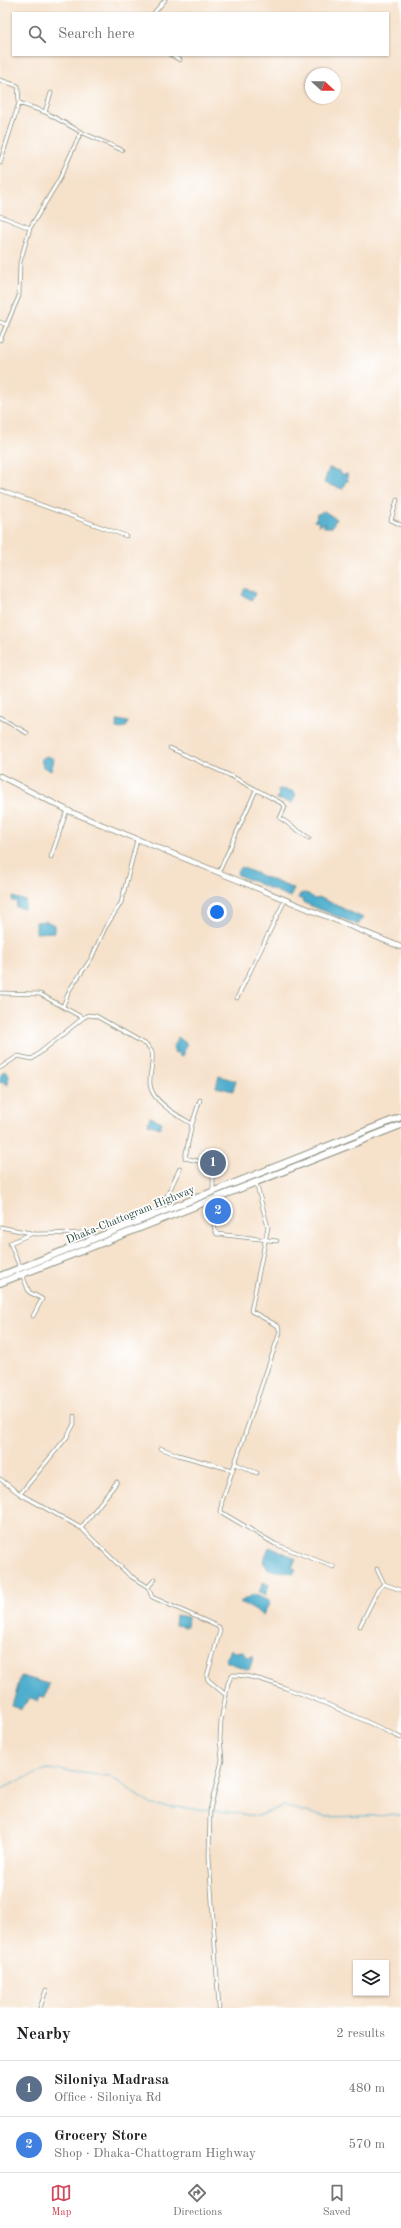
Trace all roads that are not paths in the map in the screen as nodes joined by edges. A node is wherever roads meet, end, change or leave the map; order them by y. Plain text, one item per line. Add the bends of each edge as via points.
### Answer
1 (165, 0) edge
2 (155, 12) edge
3 (173, 56) edge
4 (180, 60) dead end
5 (0, 80) edge
6 (51, 93) dead end
7 (19, 102) junction
8 (45, 112) junction
9 (81, 132) junction
10 (122, 150) dead end
11 (0, 164) edge
12 (0, 216) edge
13 (30, 228) junction
14 (0, 322) edge
15 (7, 325) junction
16 (0, 340) edge
17 (0, 490) edge
18 (397, 500) dead end
19 (401, 525) edge
20 (126, 536) dead end
21 (0, 718) edge
22 (27, 733) dead end
23 (170, 748) dead end
24 (0, 776) edge
25 (256, 790) junction
26 (66, 810) junction
27 (309, 838) dead end
28 (137, 840) junction
29 (51, 857) dead end
30 (219, 872) junction
31 (285, 900) junction
32 (401, 947) edge
33 (0, 993) edge
34 (237, 998) dead end
35 (63, 1006) junction
36 (83, 1018) junction
37 (0, 1068) edge
38 (200, 1100) dead end
39 (401, 1117) edge
40 (192, 1124) junction
41 (401, 1125) edge
42 (340, 1141) junction
43 (330, 1144) junction
44 (343, 1148) junction
45 (333, 1152) junction
46 (180, 1168) dead end
47 (256, 1183) junction
48 (213, 1192) junction
49 (211, 1200) junction
50 (169, 1210) junction
51 (0, 1227) edge
52 (33, 1233) junction
53 (96, 1239) junction
54 (267, 1239) junction
55 (277, 1241) dead end
56 (21, 1271) junction
57 (0, 1276) edge
58 (0, 1283) edge
59 (33, 1316) dead end
60 (74, 1416) dead end
61 (160, 1448) dead end
62 (236, 1464) junction
63 (233, 1470) junction
64 (257, 1473) dead end
65 (0, 1479) edge
66 (117, 1482) dead end
67 (20, 1494) junction
68 (81, 1528) junction
69 (334, 1567) dead end
70 (377, 1569) dead end
71 (155, 1579) dead end
72 (384, 1584) junction
73 (148, 1587) junction
74 (401, 1590) edge
75 (360, 1626) dead end
76 (226, 1695) junction
77 (401, 1738) edge
78 (46, 1990) dead end
79 (40, 2008) edge
80 (219, 2008) edge

1 - 2 street
3 - 4 street
5 - 7 street via 18,86
6 - 8 street
7 - 8 street
7 - 11 street
8 - 9 street
9 - 10 street
9 - 13 street via 59,180
12 - 13 street
13 - 15 street via 20,262 19,296
14 - 15 street
15 - 16 street
17 - 20 street
18 - 19 street via 391,520
21 - 22 street
23 - 25 street
24 - 26 main road
25 - 27 street via 283,804 285,807 280,818
25 - 30 street
26 - 28 main road
26 - 29 street
28 - 30 main road
28 - 35 street via 121,903 105,928 91,959 70,989
30 - 31 main road
31 - 32 main road
31 - 34 street
33 - 35 street via 40,994
35 - 36 street
36 - 37 street via 32,1059 18,1056
36 - 40 street via 96,1016 147,1046 153,1056 150,1084 152,1095 173,1113
38 - 40 street
39 - 42 highway, Dhaka-Chattogram Highway
40 - 48 street via 185,1158 206,1163 213,1168
41 - 44 highway, Dhaka-Chattogram Highway
42 - 43 highway, Dhaka-Chattogram Highway
42 - 44 highway via 338,1146
43 - 45 highway via 336,1147
43 - 48 highway, Dhaka-Chattogram Highway
44 - 45 highway, Dhaka-Chattogram Highway
45 - 47 highway, Dhaka-Chattogram Highway
46 - 50 street via 166,1198
47 - 49 highway, Dhaka-Chattogram Highway
47 - 54 street via 268,1227
48 - 50 highway, Dhaka-Chattogram Highway
49 - 54 street via 215,1231 218,1234 226,1237
49 - 56 highway, Dhaka-Chattogram Highway
50 - 53 highway, Dhaka-Chattogram Highway
51 - 52 street
52 - 53 street via 84,1233
52 - 56 street via 10,1243
53 - 56 highway, Dhaka-Chattogram Highway
54 - 55 street
54 - 62 street via 251,1311 278,1326 280,1332
56 - 57 highway, Dhaka-Chattogram Highway
56 - 58 highway, Dhaka-Chattogram Highway
56 - 59 street via 29,1292 42,1299
60 - 67 street via 74,1424 67,1438
61 - 63 street
62 - 63 street
62 - 64 street
63 - 69 street via 222,1501 223,1515 275,1544
65 - 67 street
66 - 68 street
67 - 68 street
68 - 73 street via 129,1575
70 - 72 street
71 - 73 street
72 - 74 street
72 - 75 street via 378,1590
73 - 76 street via 152,1597 220,1629 207,1676 208,1680
76 - 77 street via 232,1675 243,1675 349,1712
76 - 80 street via 220,1739 222,1760 210,1810 209,1857
78 - 79 street

